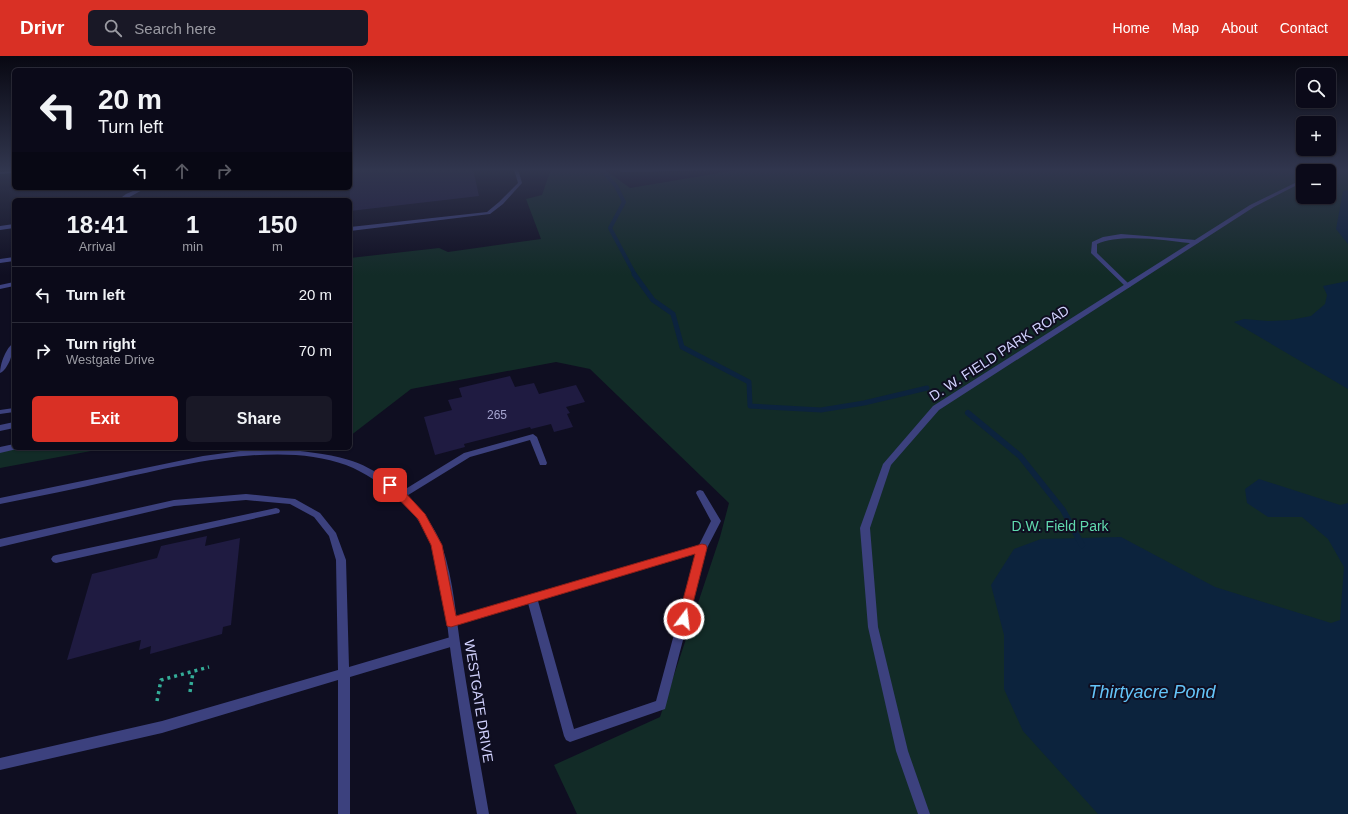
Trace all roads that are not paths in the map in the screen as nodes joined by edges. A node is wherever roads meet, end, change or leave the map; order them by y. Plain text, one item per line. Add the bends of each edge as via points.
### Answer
1 (499, 204) edge
2 (1255, 204) edge
3 (12, 226) edge
4 (0, 228) edge
5 (352, 229) edge
6 (1196, 242) junction
7 (12, 259) edge
8 (0, 261) edge
9 (12, 285) edge
10 (1128, 286) junction
11 (1, 288) edge
12 (12, 349) edge
13 (0, 371) edge
14 (12, 410) edge
15 (0, 412) edge
16 (12, 425) edge
17 (0, 428) edge
18 (12, 447) edge
19 (0, 450) edge
20 (543, 463) dead end
21 (700, 493) dead end
22 (402, 495) junction
23 (0, 502) edge
24 (276, 510) dead end
25 (0, 543) edge
26 (702, 548) junction
27 (56, 559) dead end
28 (532, 598) junction
29 (451, 622) junction
30 (454, 641) junction
31 (344, 674) junction
32 (0, 764) edge
33 (344, 814) edge
34 (482, 814) edge
35 (924, 814) edge

1 - 5 street via 488,213
2 - 6 street, D. W. FIELD PARK ROAD
3 - 4 street
6 - 10 street, D. W. FIELD PARK ROAD
6 - 10 street via 1121,236 1105,238 1094,243 1094,253
7 - 8 street
9 - 11 street
10 - 35 street, D. W. FIELD PARK ROAD via 936,408 887,464 865,528 873,627 902,751
12 - 13 street
14 - 15 street
16 - 17 street
18 - 19 street
20 - 22 street via 533,436 468,455
21 - 26 street via 716,521
22 - 23 street, WESTGATE DRIVE via 359,466 333,458 272,451 199,459
22 - 29 street, WESTGATE DRIVE via 422,516 437,545
24 - 27 street
25 - 31 street via 174,503 246,497 292,501 317,516 333,535 341,560
26 - 28 street
26 - 28 street via 661,705 570,736
28 - 29 street
29 - 30 street, WESTGATE DRIVE
30 - 31 street
30 - 34 street, WESTGATE DRIVE
31 - 32 street via 162,727
31 - 33 street

